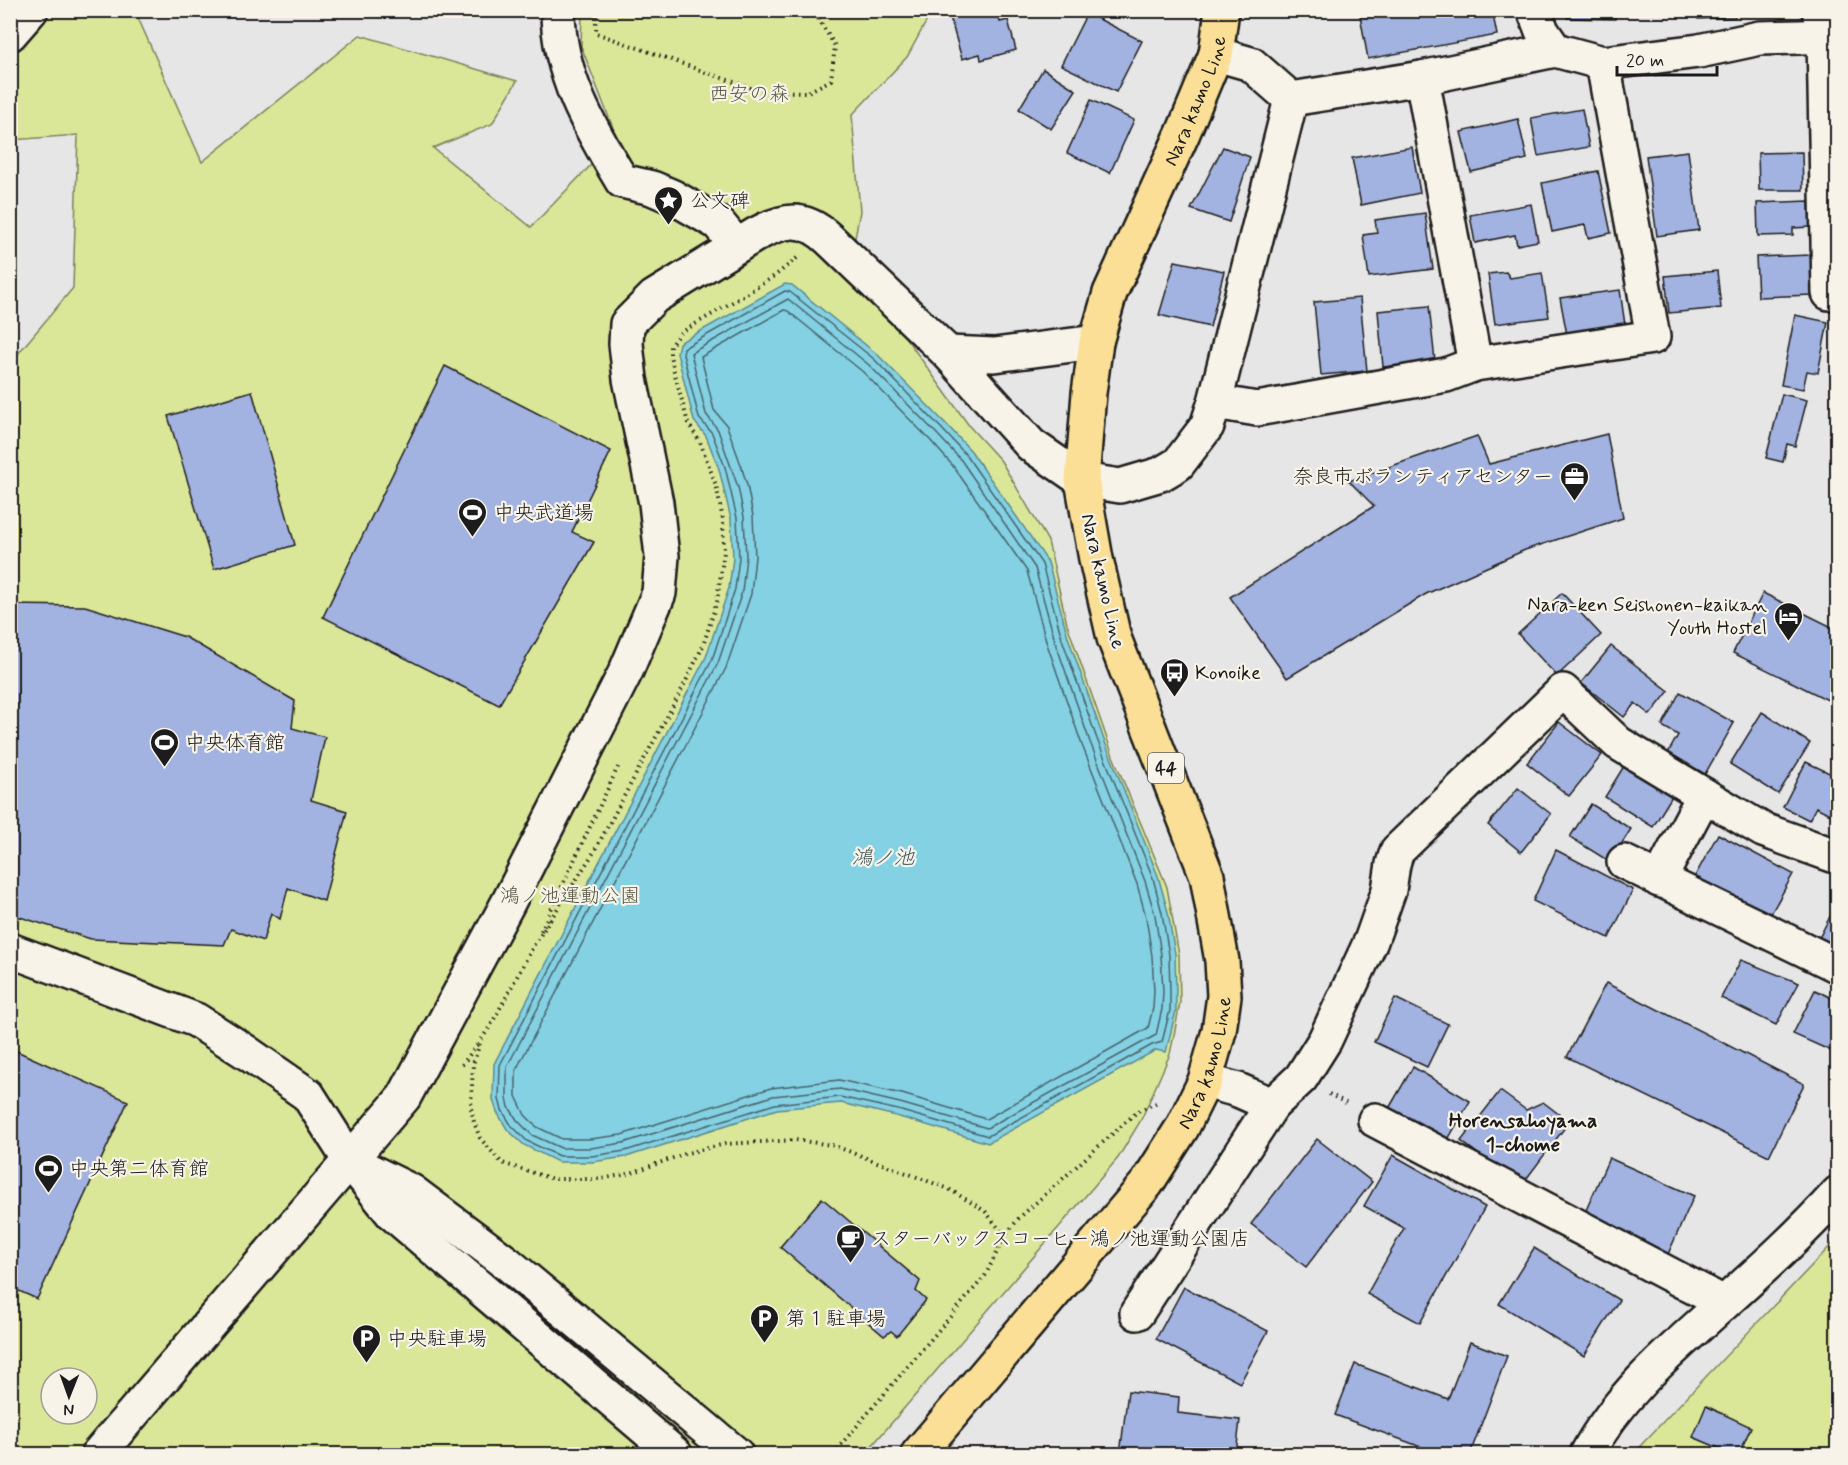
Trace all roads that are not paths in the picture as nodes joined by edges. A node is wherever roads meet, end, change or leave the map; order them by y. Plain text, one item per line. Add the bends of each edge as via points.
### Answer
1 (31, 10) edge
2 (558, 10) edge
3 (1222, 10) edge
4 (1534, 10) edge
5 (1827, 27) edge
6 (10, 34) edge
7 (1555, 50) junction
8 (1216, 54) junction
9 (1603, 63) junction
10 (1422, 78) junction
11 (1291, 99) junction
12 (737, 246) junction
13 (1829, 293) dead end
14 (1096, 342) junction
15 (948, 354) junction
16 (1475, 364) junction
17 (1215, 402) junction
18 (1082, 480) junction
19 (1704, 795) junction
20 (1838, 857) edge
21 (1624, 862) dead end
22 (1659, 880) junction
23 (10, 950) edge
24 (1838, 966) edge
25 (1205, 1081) junction
26 (1272, 1105) junction
27 (1375, 1120) road end
28 (350, 1161) junction
29 (1838, 1193) edge
30 (1724, 1303) junction
31 (1137, 1313) dead end
32 (98, 1455) edge
33 (675, 1455) edge
34 (736, 1455) edge
35 (918, 1455) edge
36 (1587, 1455) edge

1 - 6 street
2 - 12 street via 562,52 574,90 622,181 673,197 717,223
3 - 8 main road, Nara kamo Line / 44
4 - 7 street
5 - 9 street via 1699,51
5 - 13 street
7 - 9 street
7 - 10 street
8 - 11 street via 1251,64
8 - 14 main road, Nara kamo Line / 44 via 1110,293
9 - 16 street via 1653,337
10 - 11 street
10 - 16 street
11 - 17 street
12 - 15 street via 787,222 803,222 818,228
12 - 28 street via 654,297 627,324 630,380 656,503 662,556 659,593 620,682 409,1087
14 - 15 street via 994,355
14 - 18 main road, Nara kamo Line / 44
15 - 18 street via 1031,445
16 - 17 street via 1446,375 1257,409
17 - 18 street via 1207,426 1178,464 1161,474 1120,486
18 - 25 main road, Nara kamo Line / 44 via 1114,638 1207,876 1217,924 1224,996
19 - 20 street via 1763,830
19 - 22 street
19 - 26 street via 1618,743 1563,691 1396,851 1389,890 1371,940 1325,1040 1301,1078
21 - 22 street
22 - 24 street
23 - 28 street via 196,1020 308,1095
25 - 26 street
25 - 35 main road, Nara kamo Line / 44 via 1182,1128 1147,1183
26 - 31 street
27 - 30 street
28 - 32 street
28 - 33 street via 392,1213
28 - 34 street via 411,1191 507,1263
29 - 30 street
30 - 36 street via 1656,1364 1614,1412

